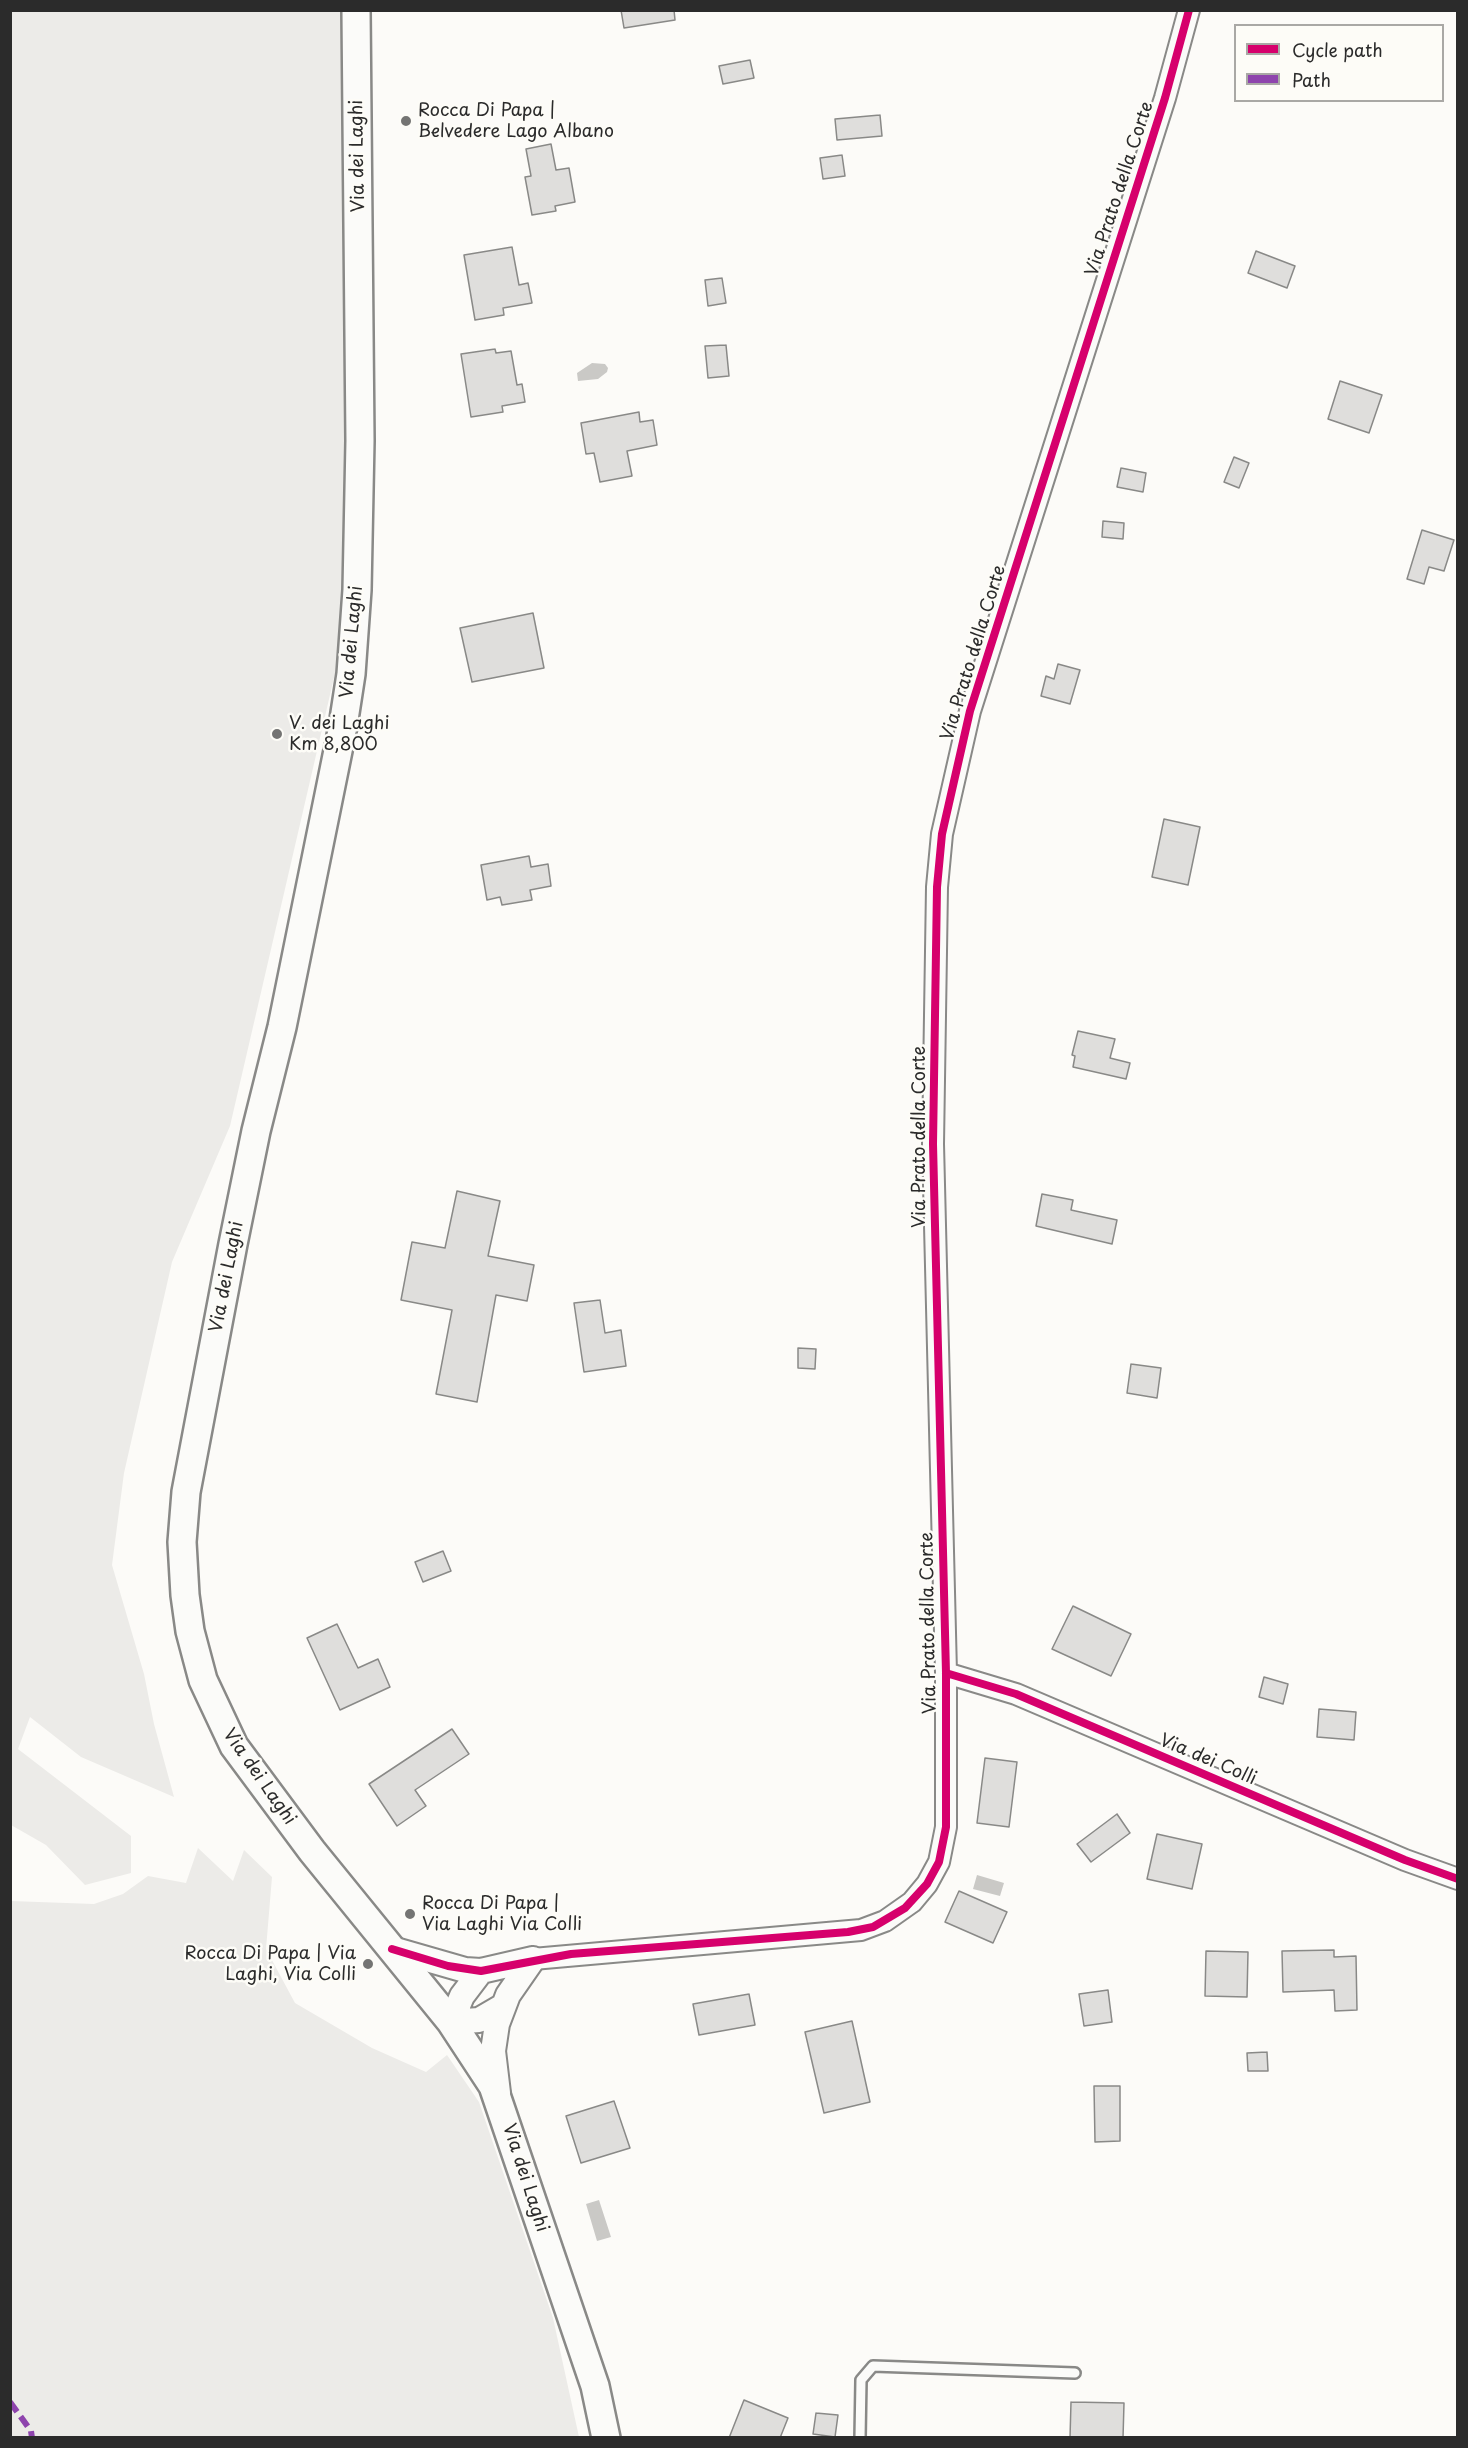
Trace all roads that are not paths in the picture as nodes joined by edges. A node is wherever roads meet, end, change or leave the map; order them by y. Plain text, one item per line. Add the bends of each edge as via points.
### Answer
1 (356, 10) edge
2 (1189, 10) edge
3 (946, 1673) junction
4 (1458, 1879) edge
5 (392, 1949) junction
6 (533, 1959) junction
7 (481, 1971) junction
8 (502, 2006) junction
9 (451, 2022) junction
10 (501, 2104) junction
11 (1076, 2373) dead end
12 (606, 2438) edge
13 (860, 2438) edge

1 - 5 main road, Via dei Laghi via 360,464 351,674 282,1027 232,1244 186,1492 182,1561 196,1656 227,1735 312,1851
2 - 3 street, Via Prato della Corte via 1165,98 970,711 942,834 937,896 933,1144
3 - 4 street, Via dei Colli via 1016,1694
3 - 6 street, Via Prato della Corte via 946,1827 942,1852 927,1884 897,1914 873,1927 848,1932
5 - 7 street via 448,1966
5 - 9 main road, Via dei Laghi
6 - 7 street
6 - 8 street
7 - 9 street via 462,1996
8 - 9 street via 479,2020
8 - 10 street via 493,2051
9 - 10 main road, Via dei Laghi via 486,2073
10 - 12 main road, Via dei Laghi via 595,2386
11 - 13 lane via 873,2366 861,2380

